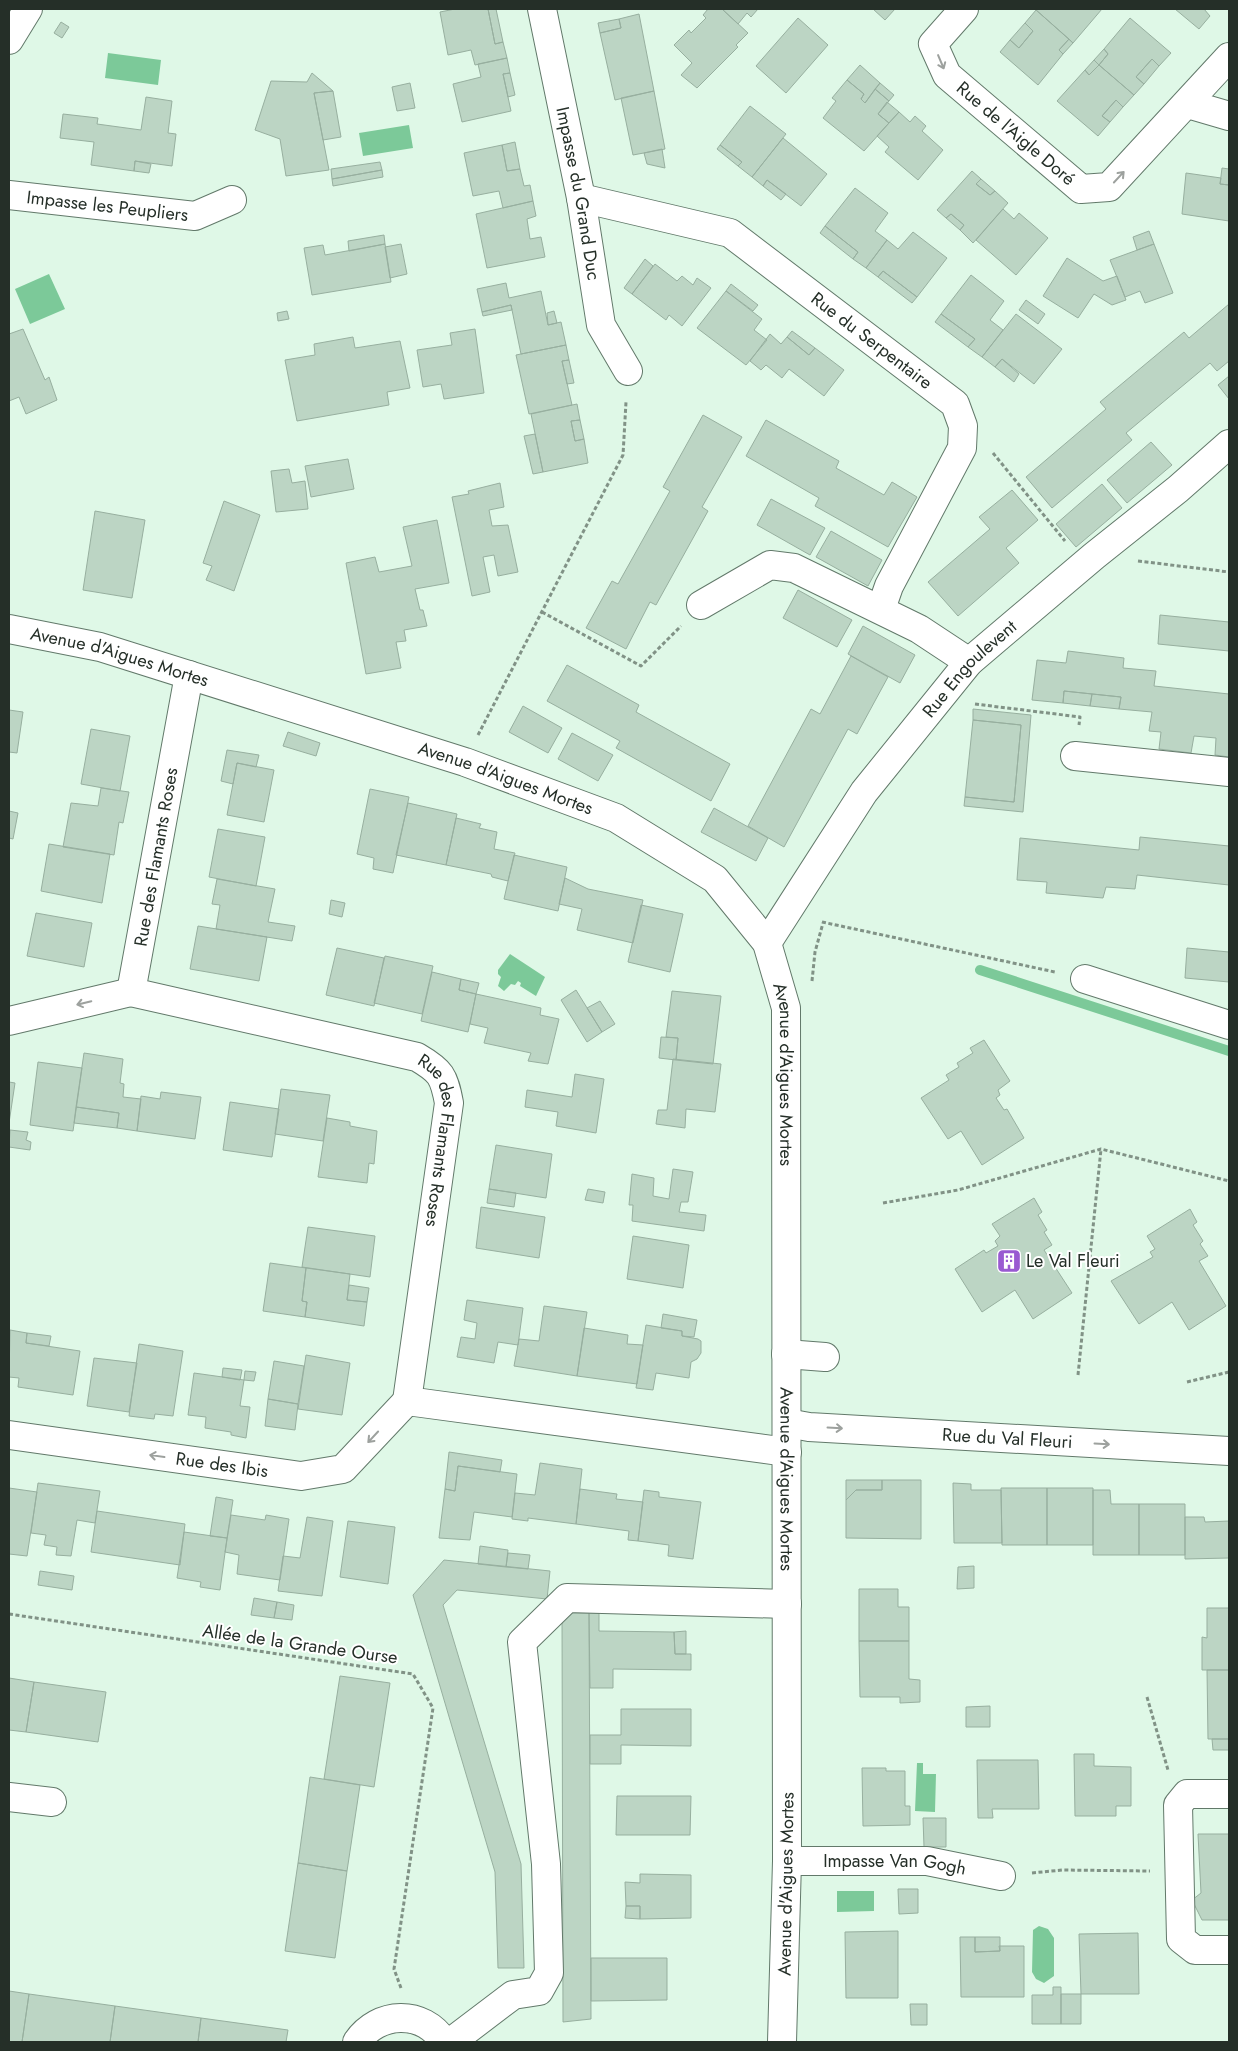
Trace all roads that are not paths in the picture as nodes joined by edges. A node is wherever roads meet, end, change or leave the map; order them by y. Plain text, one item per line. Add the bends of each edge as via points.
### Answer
1 (28, 9) edge
2 (542, 9) edge
3 (964, 9) edge
4 (9, 40) edge
5 (1229, 57) edge
6 (1188, 104) junction
7 (1229, 116) edge
8 (9, 195) edge
9 (581, 198) junction
10 (232, 200) dead end
11 (628, 371) road end
12 (1229, 444) edge
13 (701, 605) road end
14 (881, 610) junction
15 (9, 629) edge
16 (969, 662) junction
17 (189, 675) junction
18 (1074, 756) road end
19 (1229, 772) edge
20 (767, 943) junction
21 (1085, 979) road end
22 (131, 992) junction
23 (9, 1021) edge
24 (1229, 1024) edge
25 (786, 1354) junction
26 (825, 1357) dead end
27 (407, 1401) junction
28 (787, 1423) junction
29 (9, 1435) edge
30 (1229, 1451) edge
31 (787, 1452) junction
32 (787, 1604) junction
33 (1229, 1794) edge
34 (9, 1797) edge
35 (52, 1802) dead end
36 (788, 1861) junction
37 (1001, 1876) road end
38 (1229, 1950) edge
39 (357, 2042) edge
40 (444, 2042) edge
41 (451, 2042) edge
42 (782, 2042) edge

1 - 4 street
2 - 9 street, Impasse du Grand Duc
3 -> 6 street, Rue de l'Aigle Doré via 934,44 947,75 1080,189 1109,187
5 - 6 street, Rue de l'Aigle Doré
6 - 7 street
8 - 10 street, Impasse les Peupliers via 195,216
9 - 11 street, Impasse du Grand Duc via 601,324
9 - 14 street, Rue du Serpentaire via 730,233 955,404 963,426 962,448 889,586
12 - 16 street, Rue Engoulevent
13 - 14 street via 770,566 794,568
14 - 16 street via 919,629
15 - 17 street, Avenue d'Aigues Mortes via 100,648
16 - 20 street, Rue Engoulevent via 864,792
17 - 20 street, Avenue d'Aigues Mortes via 465,762 616,818 715,879
17 - 22 street, Rue des Flamants Roses
18 - 19 street
20 - 25 street, Avenue d'Aigues Mortes via 786,1008
21 - 24 street
22 -> 23 street
22 - 27 street, Rue des Flamants Roses via 417,1057 434,1067 445,1082 450,1103
25 - 26 street
25 - 28 street, Avenue d'Aigues Mortes
27 -> 29 street, Rue des Ibis via 343,1469 301,1476
27 - 31 street
28 -> 30 street, Rue du Val Fleuri via 809,1427
28 - 31 street, Avenue d'Aigues Mortes
31 - 32 street, Avenue d'Aigues Mortes
32 - 36 street, Avenue d'Aigues Mortes
32 - 41 street via 567,1598 522,1642 546,1864 549,1973 539,1991 513,1994
33 - 38 street via 1187,1794 1178,1805 1181,1939 1195,1950
34 - 35 street
36 - 37 street, Impasse Van Gogh via 927,1861
36 - 42 street, Avenue d'Aigues Mortes
39 - 40 street via 363,2033 386,2019 414,2018 433,2029

